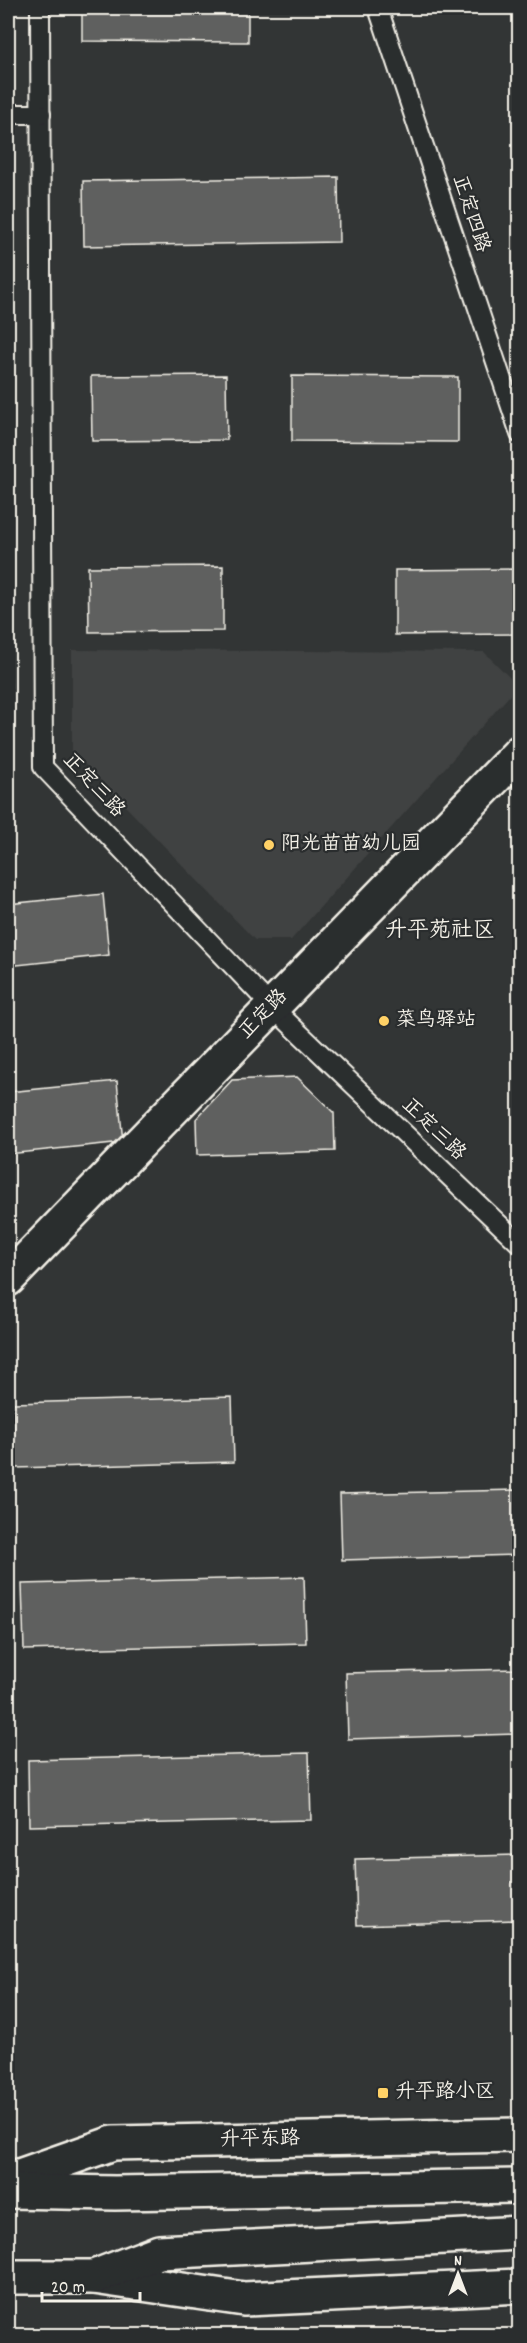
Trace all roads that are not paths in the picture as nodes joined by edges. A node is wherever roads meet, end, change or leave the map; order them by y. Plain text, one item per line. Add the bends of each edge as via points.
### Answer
1 (40, 8) edge
2 (378, 8) edge
3 (8, 114) edge
4 (40, 114) junction
5 (519, 434) edge
6 (519, 752) edge
7 (272, 1007) junction
8 (519, 1244) edge
9 (8, 1279) edge
10 (519, 2135) edge
11 (8, 2180) edge
12 (508, 2186) edge
13 (8, 2191) edge
14 (510, 2233) edge
15 (8, 2277) edge
16 (94, 2277) junction
17 (519, 2286) edge

1 - 4 lane, 正定三路
2 - 5 lane, 正定四路
3 - 4 lane
4 - 7 lane, 正定三路 via 43,767
6 - 7 main road, 正定路
7 - 8 lane, 正定三路
7 - 9 main road, 正定路
10 - 11 main road, 升平东路 via 113,2143
12 - 13 main road via 115,2193
14 - 16 main road via 159,2252
15 - 16 main road
16 - 17 main road via 244,2299

